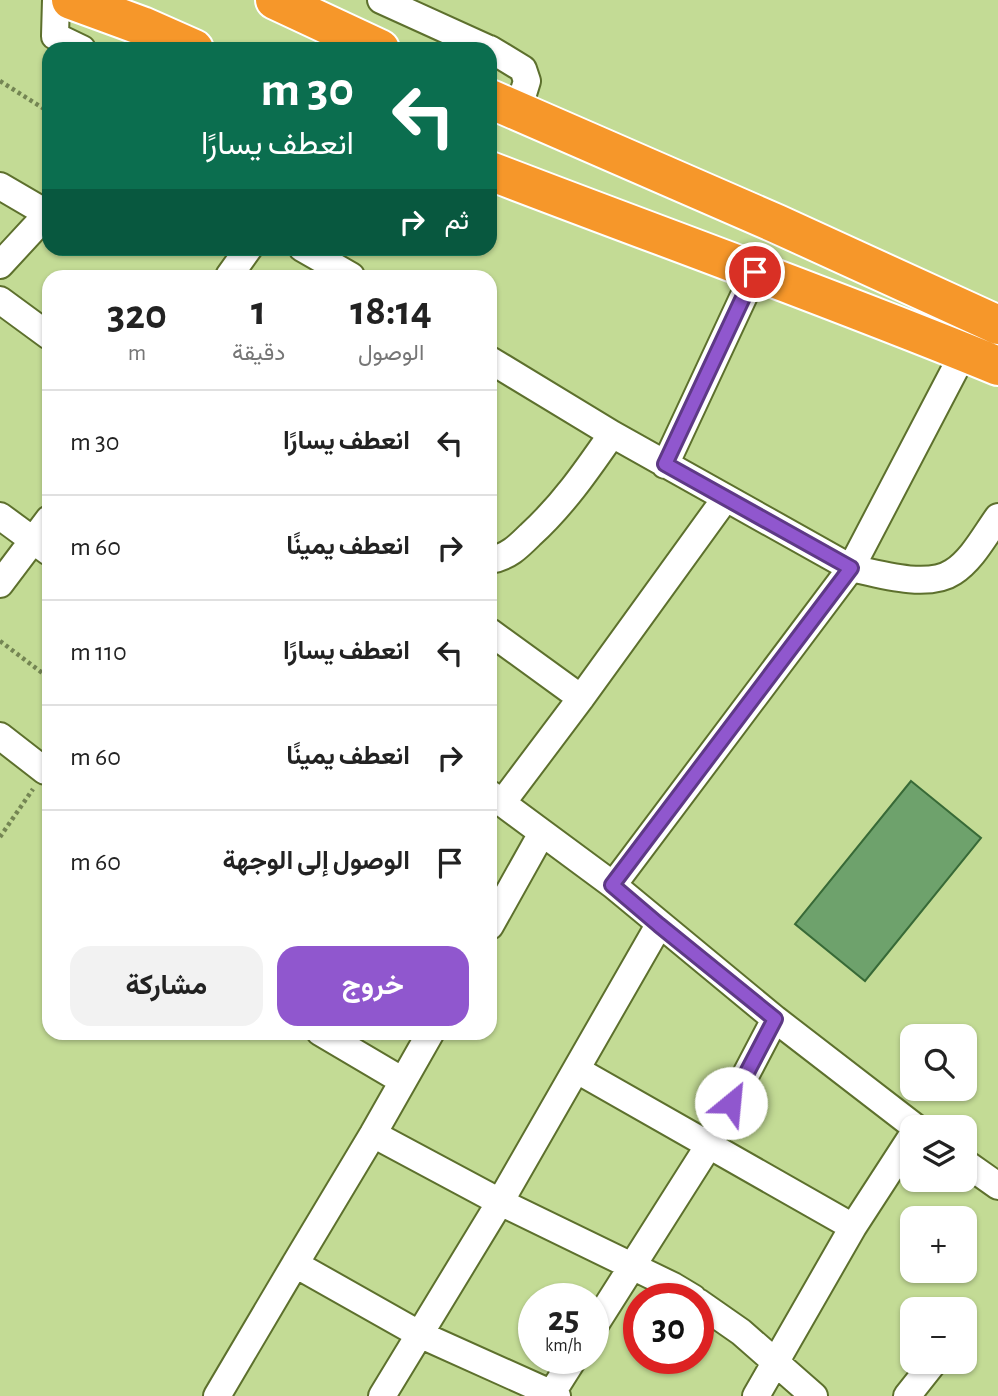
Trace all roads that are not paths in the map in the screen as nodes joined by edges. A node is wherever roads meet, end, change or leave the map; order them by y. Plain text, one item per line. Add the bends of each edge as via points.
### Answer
1 (56, 0) edge
2 (71, 0) edge
3 (381, 0) edge
4 (295, 5) edge
5 (67, 42) edge
6 (178, 42) edge
7 (366, 42) edge
8 (474, 42) edge
9 (497, 53) edge
10 (501, 104) edge
11 (497, 174) edge
12 (0, 186) edge
13 (42, 210) edge
14 (42, 220) edge
15 (316, 256) edge
16 (0, 265) edge
17 (340, 270) edge
18 (755, 272) junction
19 (0, 300) edge
20 (998, 325) edge
21 (42, 331) edge
22 (981, 359) edge
23 (497, 364) edge
24 (612, 434) junction
25 (665, 464) junction
26 (725, 499) junction
27 (0, 516) edge
28 (998, 517) edge
29 (41, 546) edge
30 (497, 559) edge
31 (851, 568) junction
32 (0, 584) edge
33 (497, 637) edge
34 (582, 698) junction
35 (0, 736) edge
36 (42, 765) edge
37 (497, 798) edge
38 (497, 800) edge
39 (542, 833) junction
40 (612, 885) junction
41 (497, 913) edge
42 (659, 925) junction
43 (775, 1019) junction
44 (334, 1040) edge
45 (426, 1040) edge
46 (577, 1070) junction
47 (403, 1081) junction
48 (900, 1115) edge
49 (373, 1134) junction
50 (709, 1145) junction
51 (900, 1155) edge
52 (977, 1171) edge
53 (998, 1186) edge
54 (500, 1202) junction
55 (853, 1227) junction
56 (295, 1264) junction
57 (632, 1267) junction
58 (667, 1283) edge
59 (609, 1303) edge
60 (714, 1313) edge
61 (419, 1334) junction
62 (776, 1362) junction
63 (565, 1374) edge
64 (924, 1374) edge
65 (553, 1395) edge
66 (218, 1396) edge
67 (382, 1396) edge
68 (756, 1396) edge
69 (814, 1396) edge
70 (907, 1396) edge

1 - 5 street via 55,36
2 - 6 highway
3 - 8 street
4 - 7 highway
9 - 10 street via 523,69 527,81 523,94
10 - 20 highway
11 - 18 highway
12 - 13 street
14 - 16 street
15 - 17 street
18 - 22 highway
18 - 25 street
19 - 21 street
22 - 31 street
23 - 24 street
24 - 25 street
24 - 30 street via 555,512 511,553
25 - 26 street
26 - 31 street
26 - 34 street
27 - 29 street
28 - 31 street via 967,560 940,578 889,576
29 - 32 street
31 - 40 street
33 - 34 street
34 - 37 street
35 - 36 street
38 - 39 street
39 - 40 street
39 - 41 street
40 - 42 street
42 - 43 street
42 - 46 street
43 - 48 street
43 - 50 street
44 - 47 street
45 - 47 street
46 - 50 street
46 - 54 street
47 - 49 street
49 - 54 street
49 - 56 street
50 - 55 street
50 - 57 street
51 - 55 street
52 - 53 street
54 - 57 street
54 - 61 street
55 - 62 street
56 - 61 street
56 - 66 street
57 - 58 street
57 - 59 street
60 - 62 street
61 - 65 street
61 - 67 street
62 - 68 street
62 - 69 street
63 - 65 street
64 - 70 street

